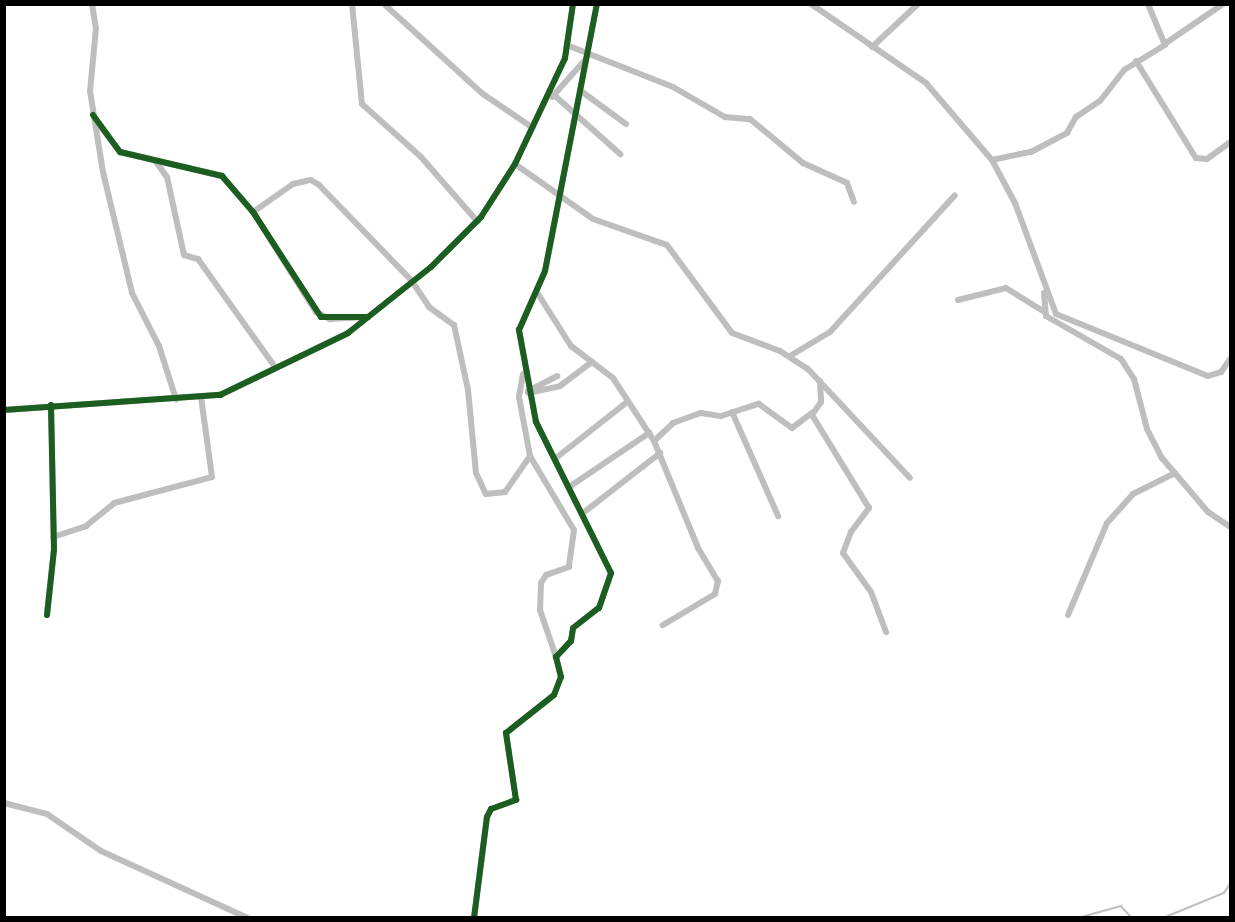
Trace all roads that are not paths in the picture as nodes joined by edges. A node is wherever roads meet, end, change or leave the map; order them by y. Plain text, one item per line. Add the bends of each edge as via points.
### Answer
1 (92, 4) edge
2 (352, 4) edge
3 (384, 4) edge
4 (573, 4) edge
5 (597, 4) edge
6 (811, 4) edge
7 (918, 4) edge
8 (1148, 4) edge
9 (1223, 4) edge
10 (1166, 43) junction
11 (569, 46) junction
12 (872, 46) junction
13 (587, 55) junction
14 (1136, 61) junction
15 (581, 91) junction
16 (554, 95) junction
17 (543, 106) junction
18 (93, 115) junction
19 (575, 118) junction
20 (626, 124) dead end
21 (533, 128) junction
22 (1230, 142) edge
23 (620, 154) dead end
24 (992, 159) junction
25 (153, 160) junction
26 (515, 164) junction
27 (559, 195) junction
28 (955, 195) dead end
29 (854, 202) dead end
30 (253, 212) junction
31 (478, 222) junction
32 (411, 280) junction
33 (1044, 292) junction
34 (538, 294) junction
35 (958, 300) dead end
36 (1043, 312) junction
37 (370, 316) junction
38 (790, 356) junction
39 (1230, 359) edge
40 (592, 362) junction
41 (275, 367) junction
42 (523, 374) junction
43 (556, 376) dead end
44 (820, 381) junction
45 (528, 392) junction
46 (201, 397) junction
47 (176, 399) junction
48 (626, 403) junction
49 (51, 405) junction
50 (4, 410) edge
51 (732, 412) junction
52 (812, 413) junction
53 (649, 433) junction
54 (654, 441) junction
55 (660, 453) junction
56 (530, 456) junction
57 (556, 458) junction
58 (1175, 473) junction
59 (910, 478) dead end
60 (569, 487) junction
61 (583, 513) junction
62 (778, 516) dead end
63 (1230, 527) edge
64 (53, 537) junction
65 (47, 615) dead end
66 (1068, 615) dead end
67 (663, 625) dead end
68 (886, 632) dead end
69 (556, 657) junction
70 (4, 803) edge
71 (248, 918) edge
72 (474, 918) edge

1 - 18 street
2 - 31 street via 362,104 421,158
3 - 21 street via 492,101
4 - 11 street
5 - 13 street
6 - 12 street
7 - 12 street
8 - 10 street
9 - 10 street
10 - 14 street
11 - 13 street
11 - 17 street
12 - 24 street via 926,83
13 - 15 street
13 - 16 street
13 - 29 street via 704,102 725,117 750,119 795,158 847,183
14 - 22 street via 1196,158 1207,159
14 - 24 street via 1111,83 1100,101 1076,117 1067,133 1031,152
15 - 19 street
15 - 20 street
16 - 17 street
16 - 19 street
17 - 21 street
18 - 25 street via 113,147
18 - 47 street via 132,293 159,346
19 - 23 street
19 - 27 street
21 - 26 street
24 - 33 street via 1015,202
25 - 30 street via 216,172
25 - 41 street via 166,172 184,255 198,259
26 - 27 street
26 - 31 street
27 - 34 street
27 - 38 street via 611,227 667,245 732,333
28 - 38 street via 830,332
30 - 32 street via 278,192 311,180
30 - 37 street via 316,312 341,320
31 - 32 street
32 - 37 street
32 - 56 street via 429,307 456,331 474,465 486,494 505,492
33 - 36 street
33 - 39 street via 1060,317 1109,333 1143,353 1211,376
34 - 40 street via 571,346
34 - 42 street via 519,325
35 - 36 street via 1006,288
36 - 58 street via 1084,340 1115,352 1134,379 1150,437
37 - 41 street via 335,341
38 - 44 street
40 - 45 street via 560,386
40 - 48 street via 609,373
41 - 46 street via 222,394
42 - 45 street
42 - 56 street via 519,397
43 - 45 street
44 - 52 street via 821,402
44 - 59 street
45 - 57 street via 536,422
46 - 47 street
46 - 64 street via 212,477 114,502 87,526
47 - 49 street
48 - 53 street
48 - 57 street
49 - 50 street
49 - 64 street
51 - 52 street via 759,404 790,428
51 - 54 street via 684,418
51 - 62 street
52 - 68 street via 868,504 869,512 851,532 843,553 871,592
53 - 54 street
53 - 60 street
54 - 55 street
55 - 61 street
55 - 67 street via 719,586 711,597
56 - 69 street via 574,530 569,567 546,575 541,583 540,610
57 - 60 street
58 - 63 street via 1208,513
58 - 66 street via 1133,494 1107,524
60 - 61 street
61 - 69 street via 611,573 599,608 573,628 571,641
64 - 65 street
69 - 72 street via 561,677 554,695 506,733 516,800 490,809
70 - 71 street via 47,814 101,851

